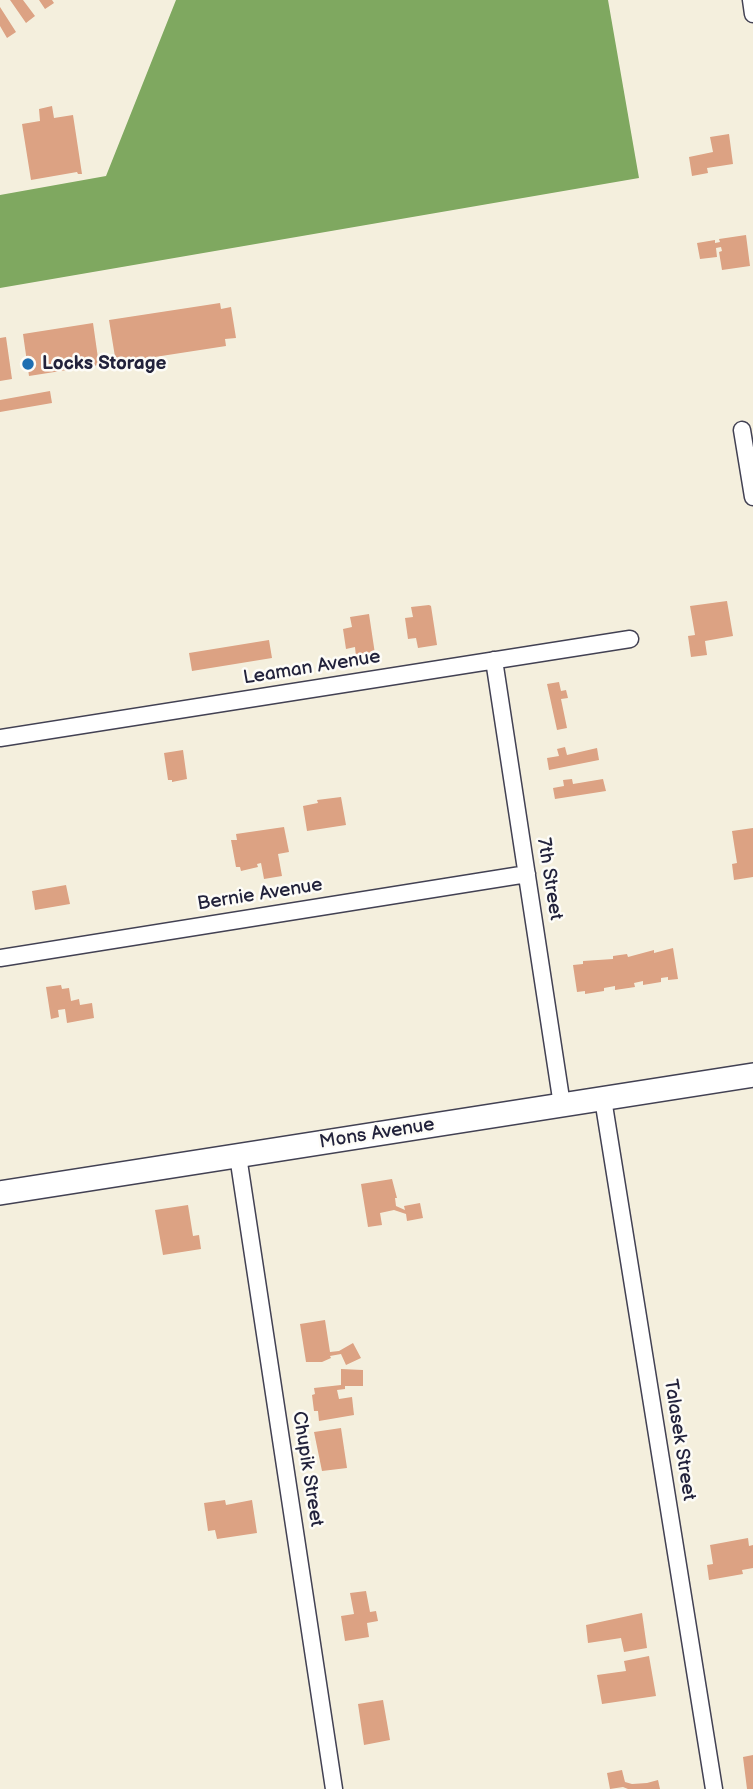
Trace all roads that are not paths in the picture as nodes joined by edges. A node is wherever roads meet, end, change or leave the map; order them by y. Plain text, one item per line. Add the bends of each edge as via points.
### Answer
1 (751, 0) edge
2 (753, 14) edge
3 (743, 430) dead end
4 (753, 497) edge
5 (630, 639) dead end
6 (494, 660) junction
7 (0, 738) edge
8 (527, 874) junction
9 (0, 958) edge
10 (753, 1075) edge
11 (603, 1099) junction
12 (562, 1105) junction
13 (238, 1156) junction
14 (0, 1193) edge
15 (334, 1789) edge
16 (714, 1789) edge

1 - 2 street
3 - 4 street
5 - 6 street, Leaman Avenue
6 - 7 street, Leaman Avenue
6 - 8 street, 7th Street
8 - 9 street, Bernie Avenue
8 - 12 street, 7th Street
10 - 11 street, Mons Avenue
11 - 12 street, Mons Avenue
11 - 16 street, Talasek Street
12 - 13 street, Mons Avenue
13 - 14 street, Mons Avenue
13 - 15 street, Chupik Street

